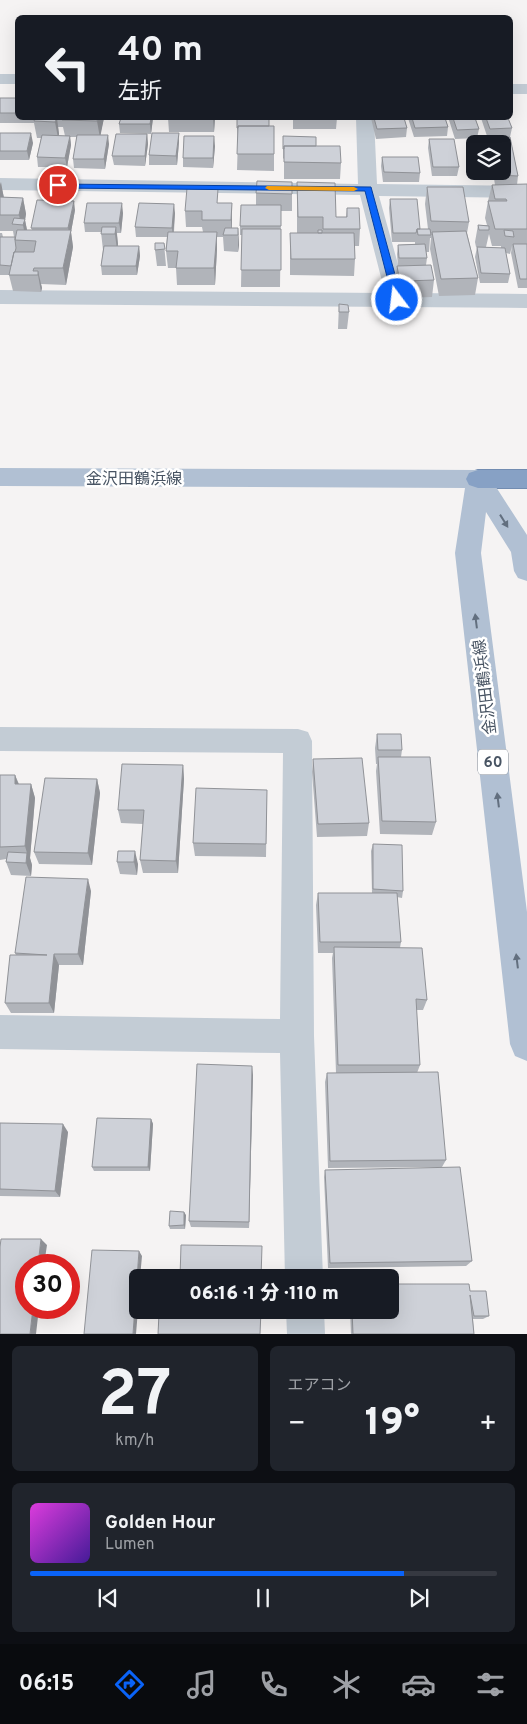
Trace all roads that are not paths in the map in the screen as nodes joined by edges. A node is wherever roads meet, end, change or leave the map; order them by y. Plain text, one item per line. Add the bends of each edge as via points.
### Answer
1 (0, 79) edge
2 (15, 79) edge
3 (513, 89) edge
4 (527, 89) edge
5 (365, 120) edge
6 (0, 184) edge
7 (368, 189) junction
8 (527, 192) edge
9 (0, 297) edge
10 (397, 300) junction
11 (527, 301) edge
12 (0, 477) edge
13 (478, 479) junction
14 (527, 479) edge
15 (527, 571) edge
16 (0, 739) edge
17 (0, 1032) edge
18 (297, 1036) junction
19 (527, 1044) edge
20 (304, 1269) edge
21 (305, 1319) edge
22 (306, 1334) edge

1 - 2 street
3 - 4 street
5 - 7 street
6 - 7 street
7 - 8 street
7 - 10 street
9 - 10 street
10 - 11 street
12 - 13 main road, 金沢田鶴浜線
13 - 14 highway
13 -> 15 main road via 524,551
19 -> 13 main road, 金沢田鶴浜線 / 60 via 468,553
16 - 18 street via 298,741
17 - 18 street
18 - 20 street
21 - 22 street

